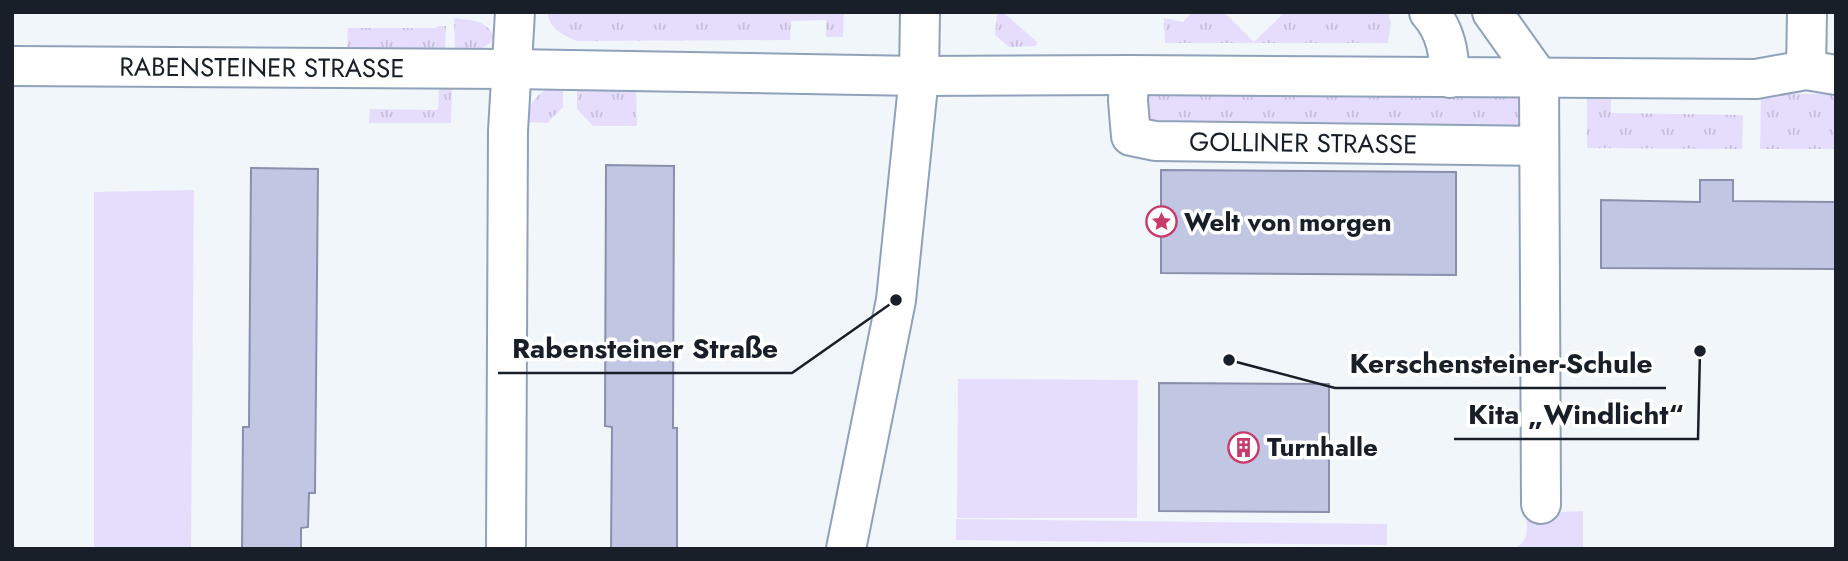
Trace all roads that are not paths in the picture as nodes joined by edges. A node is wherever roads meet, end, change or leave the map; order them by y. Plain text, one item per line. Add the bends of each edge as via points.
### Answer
1 (515, 12) edge
2 (920, 12) edge
3 (1429, 12) edge
4 (1807, 12) edge
5 (1505, 16) edge
6 (12, 65) edge
7 (511, 69) junction
8 (1821, 73) edge
9 (1129, 75) junction
10 (919, 76) junction
11 (1451, 78) junction
12 (1539, 78) junction
13 (1539, 146) junction
14 (1541, 504) dead end
15 (506, 549) edge
16 (846, 549) edge

1 - 7 street
2 - 10 street
3 - 11 street via 1449,50
4 - 8 street
5 - 12 street
6 - 7 street, RABENSTEINER STRASSE
7 - 10 street, RABENSTEINER STRASSE
7 - 15 street
8 - 12 street via 1756,79
9 - 10 street
9 - 11 street
9 - 13 street, GOLLINER STRASSE via 1131,136 1155,141
10 - 16 street via 896,300
11 - 12 street
12 - 13 street
13 - 14 street

